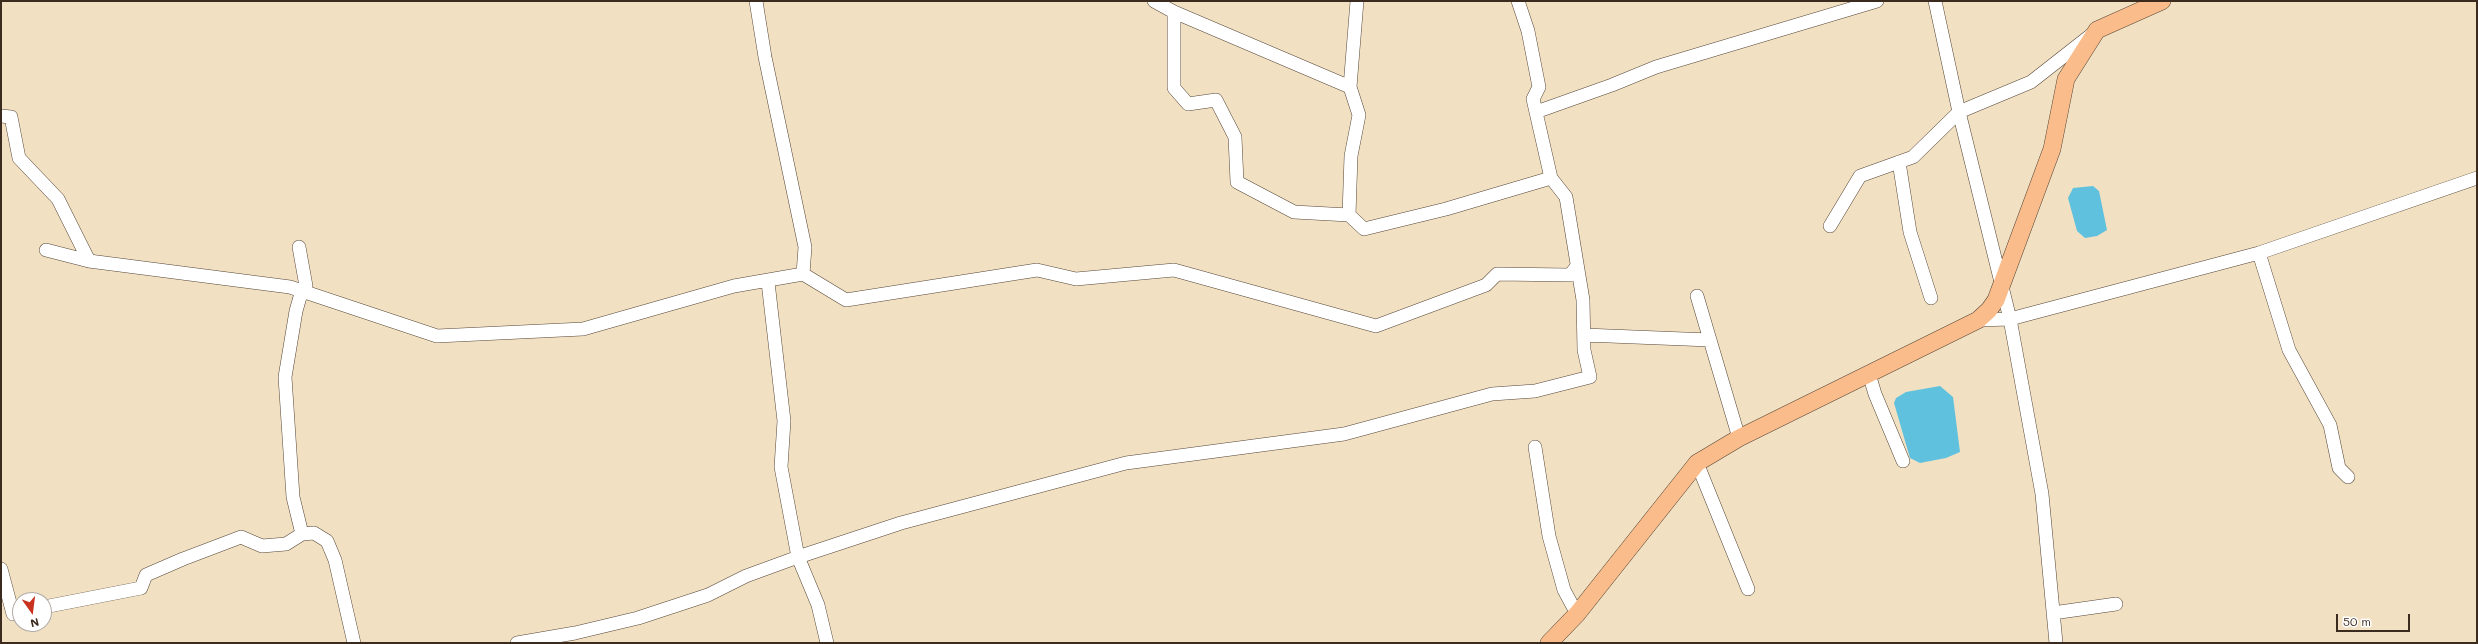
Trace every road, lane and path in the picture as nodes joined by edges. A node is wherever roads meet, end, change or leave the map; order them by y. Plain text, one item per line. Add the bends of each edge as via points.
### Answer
1 (756, 1) edge
2 (1154, 1) edge
3 (1357, 1) edge
4 (1518, 1) edge
5 (1877, 1) edge
6 (1935, 1) edge
7 (2162, 1) edge
8 (1174, 12) junction
9 (2097, 30) junction
10 (1350, 87) junction
11 (1536, 112) junction
12 (1959, 112) junction
13 (1, 116) edge
14 (1899, 162) junction
15 (1551, 178) junction
16 (2477, 178) edge
17 (1350, 214) junction
18 (1830, 226) dead end
19 (299, 247) dead end
20 (46, 250) dead end
21 (2259, 253) junction
22 (89, 261) junction
23 (1577, 266) junction
24 (802, 274) junction
25 (768, 282) junction
26 (2002, 284) junction
27 (302, 290) junction
28 (1697, 296) dead end
29 (1931, 298) dead end
30 (2010, 319) junction
31 (1978, 320) junction
32 (1584, 335) junction
33 (1710, 340) junction
34 (1869, 374) junction
35 (1739, 438) junction
36 (1535, 447) dead end
37 (1903, 461) dead end
38 (1697, 463) junction
39 (2348, 477) dead end
40 (302, 534) junction
41 (798, 557) junction
42 (1, 569) edge
43 (1748, 589) dead end
44 (2116, 604) dead end
45 (52, 606) edge
46 (2053, 613) junction
47 (1577, 614) junction
48 (11, 615) edge
49 (354, 643) edge
50 (517, 643) edge
51 (827, 643) edge
52 (1549, 643) edge
53 (2056, 643) edge

1 - 24 street via 765,57 806,248
2 - 8 street
3 - 10 street
4 - 11 street via 1528,31 1539,87 1533,100
5 - 11 street via 1656,67 1612,86
6 - 12 street
7 - 9 main road
8 - 10 street
8 - 17 street via 1174,88 1188,104 1216,100 1235,137 1237,182 1294,212
9 - 12 street via 2031,82
9 - 26 main road via 2066,79 2052,149
10 - 17 street via 1359,115 1350,156
11 - 15 street
12 - 14 street via 1913,157
12 - 26 street
13 - 22 street via 11,117 19,158 58,199
14 - 18 street via 1860,176
14 - 29 street via 1910,232
15 - 17 street via 1446,209 1364,229
15 - 23 street via 1566,197
16 - 21 street
19 - 27 street via 306,286
20 - 22 street
21 - 30 street
21 - 39 street via 2289,350 2330,425 2339,468
22 - 27 street
23 - 24 street via 1570,275 1497,274 1486,286 1376,326 1174,270 1076,279 1037,270 846,300
23 - 32 street via 1583,300
24 - 25 street
25 - 27 street via 734,286 583,329 437,336
25 - 41 street via 784,421 782,467
26 - 30 street
26 - 31 main road via 1996,300
27 - 40 street via 285,377 293,497
28 - 33 street
30 - 31 street
30 - 46 street via 2042,494
31 - 34 main road
32 - 33 street
32 - 41 street via 1584,350 1590,377 1535,391 1492,394 1344,434 1126,463 901,523
33 - 35 street
34 - 35 main road
34 - 37 street
35 - 38 main road
36 - 47 street via 1549,536 1564,590
38 - 43 street
38 - 47 main road
40 - 45 street via 286,544 262,546 241,537 146,575 141,588
40 - 49 street via 314,533 327,541 335,560
41 - 50 street via 674,607 575,633
41 - 51 street via 818,605
42 - 48 street
44 - 46 street
46 - 53 street
47 - 52 main road

